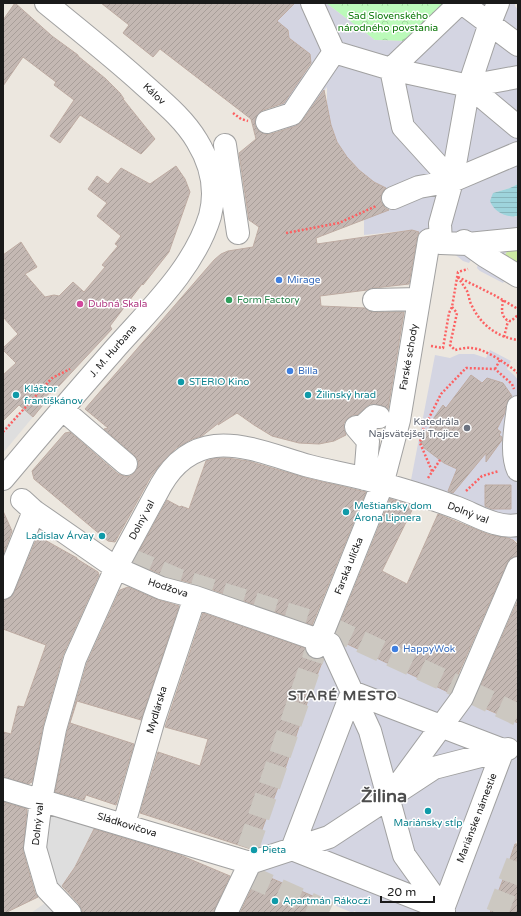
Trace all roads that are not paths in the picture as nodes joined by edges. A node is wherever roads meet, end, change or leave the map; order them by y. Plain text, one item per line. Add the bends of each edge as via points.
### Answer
1 (46, 3) edge
2 (312, 3) edge
3 (461, 3) edge
4 (498, 3) edge
5 (490, 23) junction
6 (518, 45) edge
7 (334, 52) junction
8 (390, 70) junction
9 (518, 77) edge
10 (469, 86) junction
11 (267, 122) dead end
12 (518, 127) edge
13 (225, 145) dead end
14 (518, 154) edge
15 (452, 181) junction
16 (393, 198) road end
17 (210, 216) joint
18 (238, 233) dead end
19 (437, 236) junction
20 (518, 239) edge
21 (468, 244) junction
22 (518, 276) edge
23 (419, 299) junction
24 (374, 300) dead end
25 (516, 399) edge
26 (62, 409) junction
27 (379, 417) dead end
28 (126, 464) dead end
29 (517, 468) edge
30 (3, 479) edge
31 (374, 482) junction
32 (518, 525) edge
33 (123, 561) junction
34 (518, 568) edge
35 (3, 588) edge
36 (195, 597) junction
37 (324, 635) junction
38 (352, 692) junction
39 (441, 726) junction
40 (511, 748) edge
41 (3, 789) edge
42 (388, 799) junction
43 (41, 800) junction
44 (124, 824) junction
45 (292, 849) junction
46 (247, 864) junction
47 (444, 911) edge
48 (70, 913) edge
49 (226, 913) edge

1 - 17 street, Kálov via 140,80 174,112 192,134 205,156 212,178
2 - 7 street
3 - 5 street
3 - 8 street
4 - 5 street, Farské schody
5 - 6 street
5 - 10 street, Farské schody
7 - 8 street
7 - 11 street via 292,114
8 - 10 street
8 - 15 street via 403,127
9 - 10 street
10 - 12 street
10 - 15 street, Farské schody
13 - 18 street
14 - 15 street
15 - 16 street via 419,188
15 - 19 street, Farské schody
17 - 26 street, J. M. Hurbana via 200,242 178,277
19 - 21 street
19 - 23 street, Farské schody
20 - 21 street
21 - 22 street
23 - 24 street
23 - 31 street, Farské schody via 399,420
25 - 29 street via 514,443
26 - 28 street
26 - 30 street, J. M. Hurbana
27 - 31 street via 374,416 357,428 368,441
31 - 32 street, Dolný val via 455,507 498,524
31 - 33 street, Dolný val via 254,450 232,446 200,449 187,455 167,474
31 - 37 street, Farská ulička
33 - 35 street, Hodžova via 28,505
33 - 36 street, Hodžova via 161,588
33 - 43 street, Dolný val via 75,659 55,729
34 - 39 street via 464,692
36 - 37 street, Hodžova
36 - 44 street, Mydlárska via 154,719
37 - 38 street
38 - 39 street
38 - 42 street via 370,731
38 - 45 street
39 - 40 street
39 - 42 street
40 - 42 street via 434,768
40 - 47 street, Mariánske námestie
41 - 43 street, Sládkovičova
42 - 45 street via 329,837
42 - 47 street via 404,855
43 - 44 street, Sládkovičova
43 - 48 street, Dolný val via 35,848 48,889
44 - 46 street, Sládkovičova
45 - 46 street
45 - 47 street
46 - 49 street

